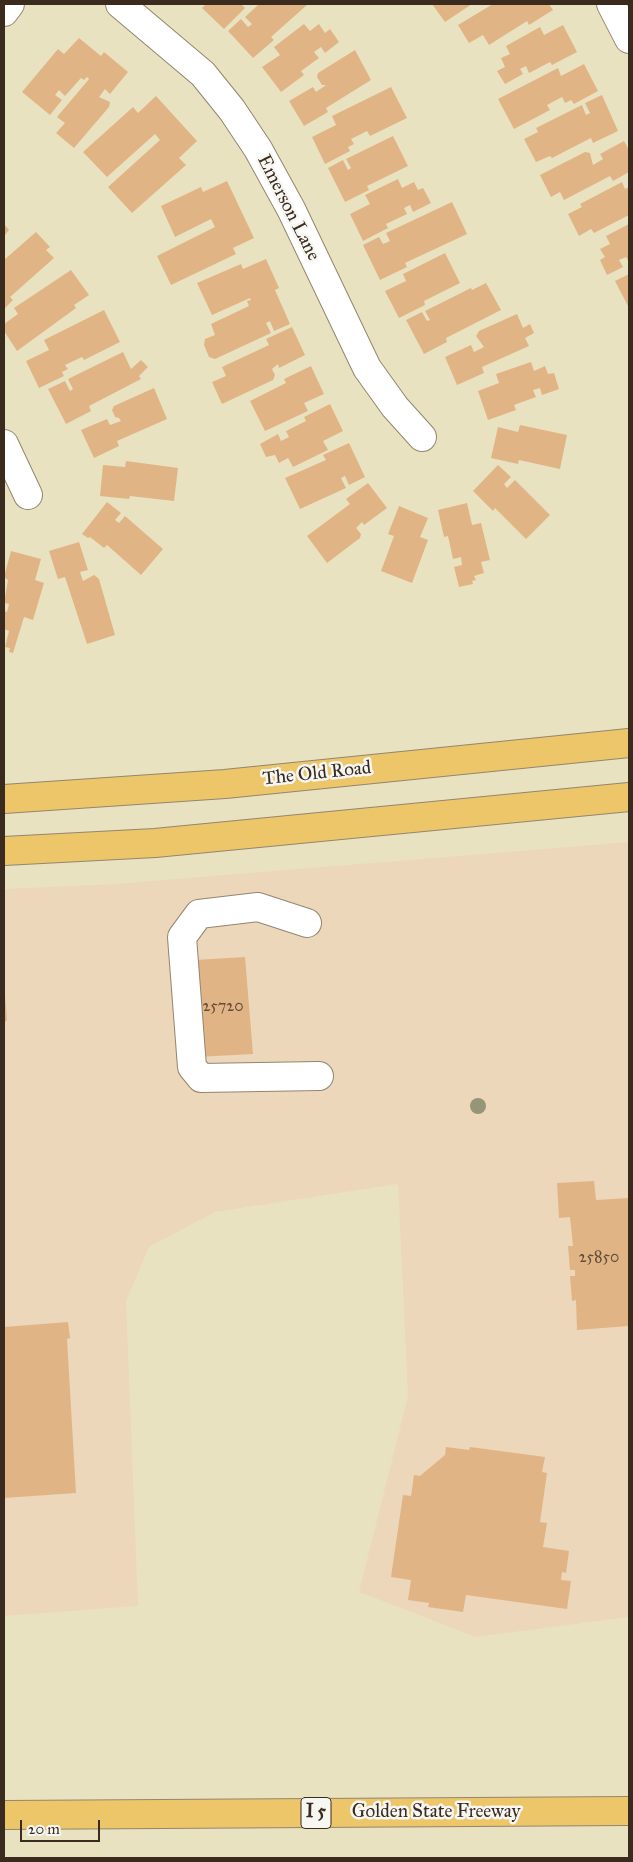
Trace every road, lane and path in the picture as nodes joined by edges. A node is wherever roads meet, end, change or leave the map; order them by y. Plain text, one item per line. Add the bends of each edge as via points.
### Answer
1 (10, 4) edge
2 (120, 4) edge
3 (611, 4) edge
4 (4, 12) edge
5 (629, 39) edge
6 (422, 437) dead end
7 (4, 444) edge
8 (28, 494) dead end
9 (629, 743) edge
10 (629, 797) edge
11 (4, 799) edge
12 (4, 851) edge
13 (307, 923) dead end
14 (319, 1076) dead end
15 (629, 1811) edge
16 (4, 1815) edge

1 - 4 street
2 - 6 street, Emerson Lane via 203,74 232,110 258,149 290,209 367,368 395,408
3 - 5 street
7 - 8 street
9 - 11 main road, The Old Road via 225,784
10 - 12 main road via 155,843
13 - 14 street via 258,907 198,914 182,937 191,1058 192,1067 202,1078
15 - 16 main road, Golden State Freeway / I 5

